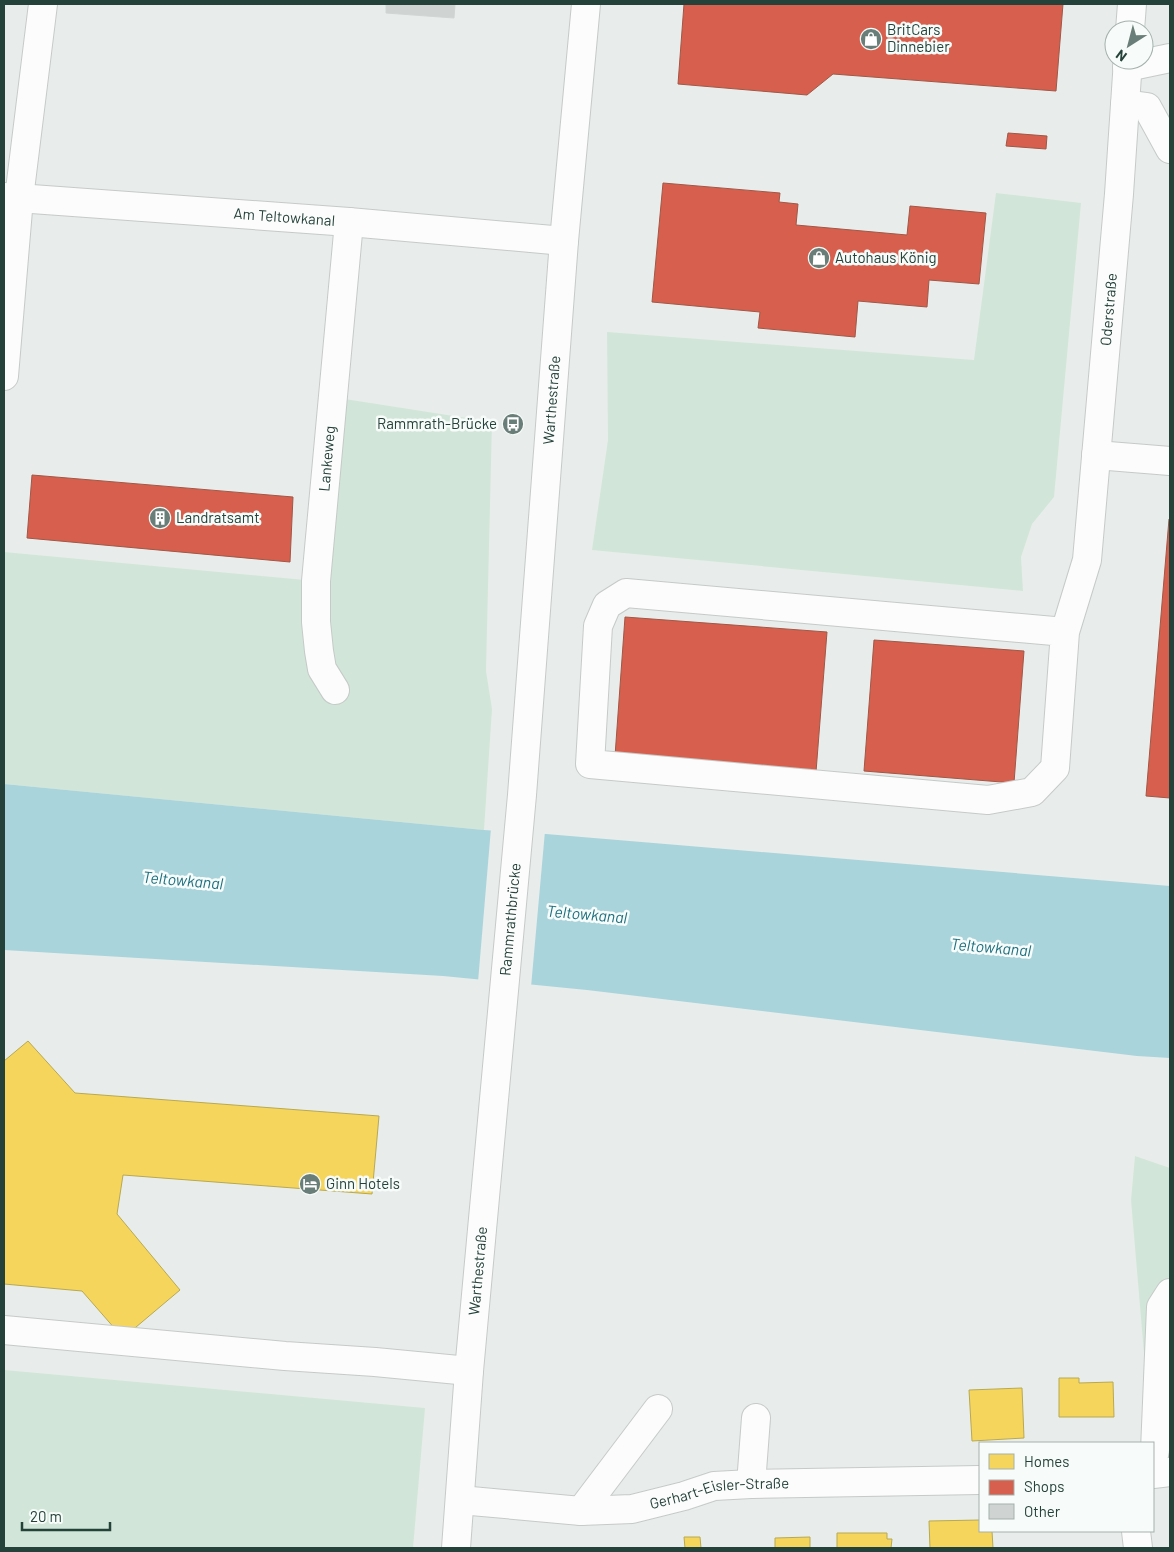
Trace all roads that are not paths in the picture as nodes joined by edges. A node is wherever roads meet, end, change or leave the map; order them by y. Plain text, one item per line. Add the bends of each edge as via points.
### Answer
1 (43, 4) edge
2 (586, 4) edge
3 (1132, 4) edge
4 (1131, 20) edge
5 (1170, 58) edge
6 (1154, 60) edge
7 (1128, 70) edge
8 (1125, 104) junction
9 (1170, 148) edge
10 (11, 198) edge
11 (349, 222) junction
12 (564, 241) junction
13 (6, 334) edge
14 (4, 376) edge
15 (1096, 455) junction
16 (1170, 461) edge
17 (1065, 632) junction
18 (335, 690) dead end
19 (522, 795) joint
20 (500, 1044) joint
21 (1170, 1293) edge
22 (4, 1330) edge
23 (469, 1371) junction
24 (658, 1409) dead end
25 (756, 1418) dead end
26 (1154, 1455) edge
27 (1170, 1472) edge
28 (1154, 1474) edge
29 (979, 1480) edge
30 (751, 1484) junction
31 (460, 1500) junction
32 (581, 1511) junction
33 (1136, 1532) edge
34 (456, 1548) edge
35 (1138, 1548) edge

1 - 10 street
2 - 12 street, Warthestraße
3 - 4 street
5 - 6 street
7 - 8 street, Oderstraße
8 - 9 street via 1147,107
8 - 15 street, Oderstraße
10 - 11 street, Am Teltowkanal
10 - 13 street
11 - 12 street, Am Teltowkanal
11 - 18 street, Lankeweg via 316,581 316,622 322,669
12 - 19 street, Warthestraße
13 - 14 street
15 - 16 street
15 - 17 street, Oderstraße via 1088,560
17 - 17 street, Oderstraße via 1055,768 1032,792 988,800 590,764 598,626 607,605 626,593
19 - 20 street, Rammrathbrücke
20 - 23 street, Warthestraße
21 - 26 street via 1161,1307
22 - 23 street
23 - 31 street, Warthestraße
24 - 32 street
25 - 30 street
27 - 28 street
29 - 30 street, Gerhart-Eisler-Straße
30 - 32 street, Gerhart-Eisler-Straße via 714,1486 632,1509
31 - 32 street, Gerhart-Eisler-Straße
31 - 34 street, Warthestraße
33 - 35 street

